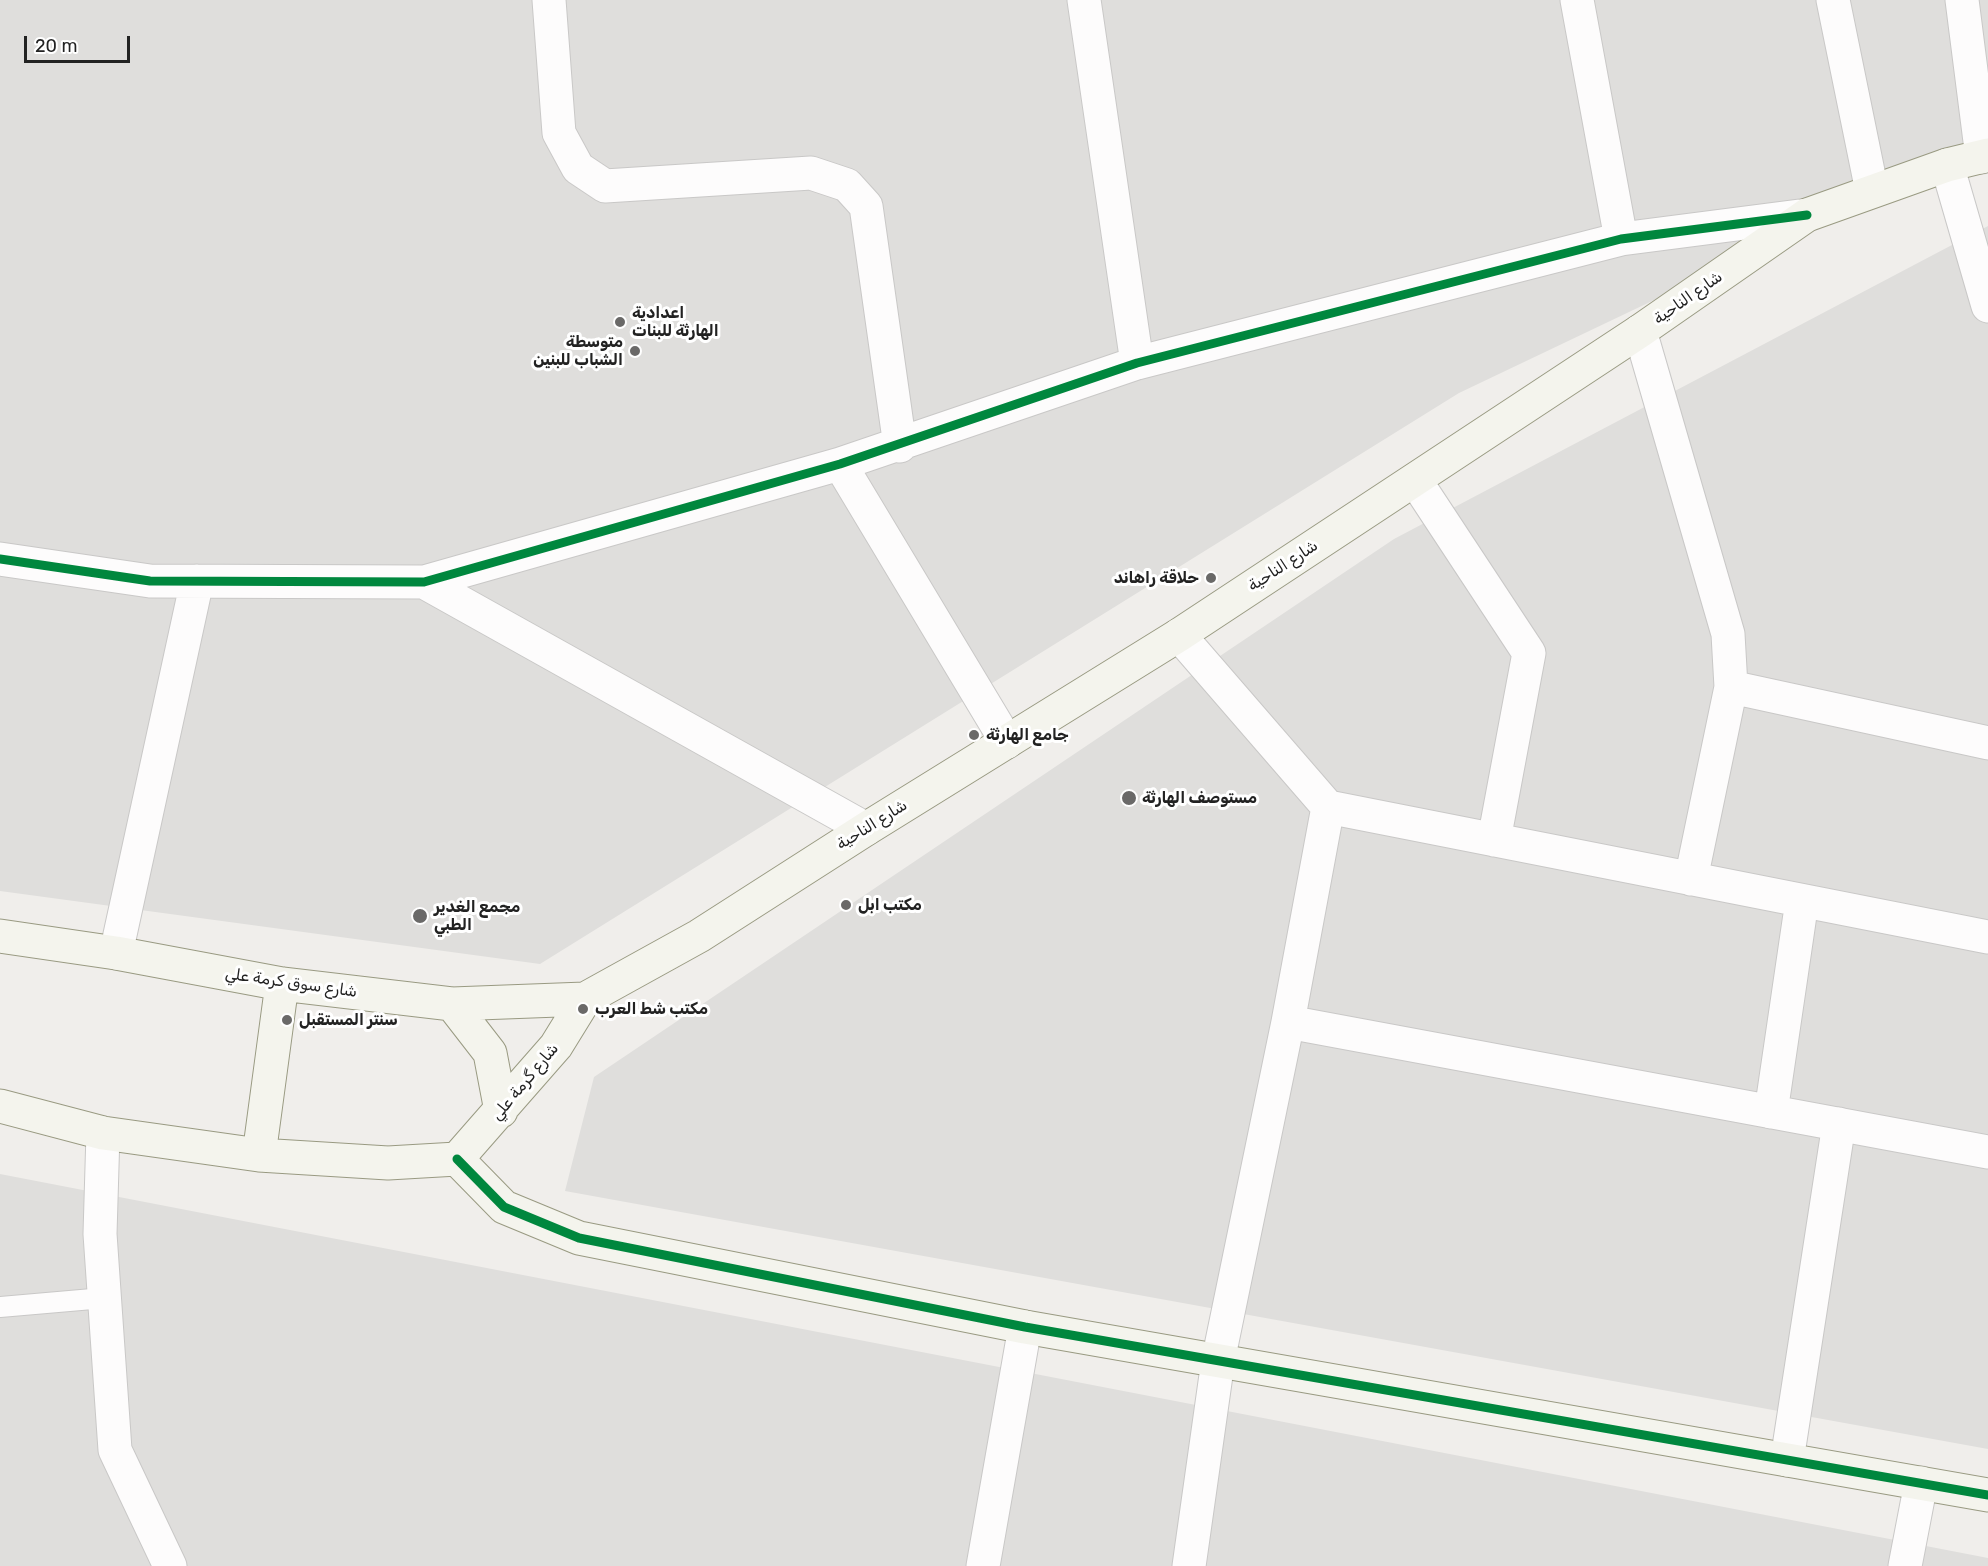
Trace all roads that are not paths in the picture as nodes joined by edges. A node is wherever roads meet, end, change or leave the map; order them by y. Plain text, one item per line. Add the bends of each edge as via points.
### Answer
1 (549, 0) edge
2 (1084, 0) edge
3 (1577, 0) edge
4 (1833, 0) edge
5 (1962, 0) edge
6 (1985, 156) edge
7 (1947, 165) junction
8 (1872, 191) junction
9 (1807, 215) junction
10 (1621, 239) junction
11 (1988, 306) edge
12 (1640, 331) junction
13 (1137, 363) junction
14 (900, 446) junction
15 (840, 465) junction
16 (1415, 480) junction
17 (0, 559) edge
18 (196, 581) junction
19 (424, 582) junction
20 (1179, 635) junction
21 (1731, 687) junction
22 (1007, 742) junction
23 (1988, 743) edge
24 (1328, 807) junction
25 (866, 829) junction
26 (1494, 840) junction
27 (1691, 879) junction
28 (1802, 901) junction
29 (0, 936) edge
30 (1988, 937) edge
31 (116, 953) junction
32 (282, 984) junction
33 (585, 999) junction
34 (452, 1004) junction
35 (1288, 1022) junction
36 (0, 1106) edge
37 (501, 1111) junction
38 (1771, 1112) junction
39 (1839, 1124) junction
40 (103, 1133) junction
41 (1988, 1152) edge
42 (259, 1155) junction
43 (457, 1160) junction
44 (104, 1298) junction
45 (0, 1307) edge
46 (1025, 1327) junction
47 (1218, 1361) junction
48 (1787, 1460) junction
49 (1921, 1483) junction
50 (1988, 1495) edge
51 (170, 1566) edge
52 (983, 1566) edge
53 (1189, 1566) edge
54 (1905, 1566) edge

1 - 14 street via 559,133 578,168 605,186 811,173 847,185 866,206
2 - 13 street
3 - 10 street
4 - 8 street
5 - 6 street
6 - 7 main road, شارع الناحية
7 - 8 main road, شارع الناحية
7 - 11 street
8 - 9 main road, شارع الناحية
9 - 10 street
9 - 12 main road, شارع الناحية
10 - 13 street
12 - 16 main road, شارع الناحية
12 - 21 street via 1728,634
13 - 14 street
14 - 15 street
15 - 19 street
15 - 22 street
16 - 20 main road, شارع الناحية
16 - 26 street via 1529,652
17 - 18 street via 150,581
18 - 19 street
18 - 31 street
19 - 25 street
20 - 22 main road, شارع الناحية
20 - 24 street
21 - 23 street
21 - 27 street
22 - 25 main road, شارع الناحية
24 - 26 street
24 - 35 street
25 - 33 main road, شارع الناحية via 699,936
26 - 27 street
27 - 28 street
28 - 30 street
28 - 38 street
29 - 31 main road, شارع سوق كرمة علي
31 - 32 main road, شارع سوق كرمة علي
32 - 34 main road, شارع سوق كرمة علي
32 - 42 main road
33 - 34 main road, شارع سوق كرمة علي
33 - 37 main road, شارع گرمة علي via 556,1046
34 - 37 main road via 490,1053
35 - 38 street
35 - 47 street
36 - 40 main road
37 - 43 main road, شارع گرمة علي
38 - 39 street
39 - 41 street
39 - 48 street
40 - 42 main road
40 - 44 street via 100,1234
42 - 43 main road via 388,1163
43 - 46 main road via 504,1207 579,1238
44 - 45 lane
44 - 51 street via 115,1450
46 - 47 main road
46 - 52 street
47 - 48 main road
47 - 53 street
48 - 49 main road
49 - 50 main road
49 - 54 street

